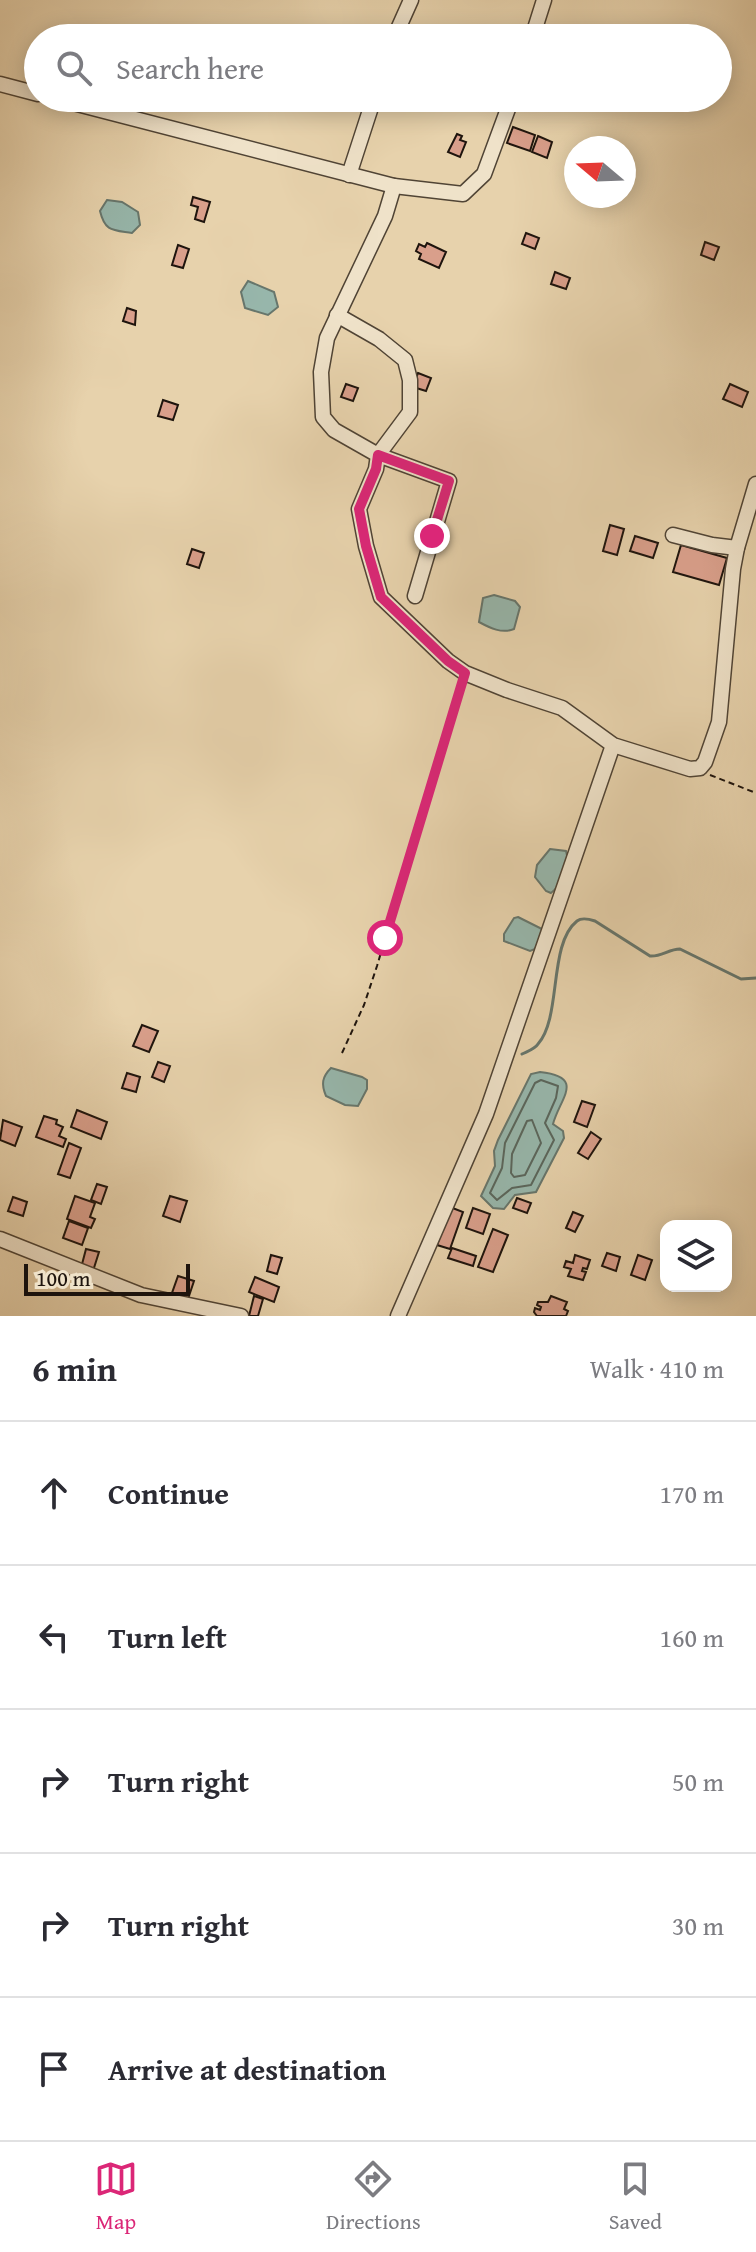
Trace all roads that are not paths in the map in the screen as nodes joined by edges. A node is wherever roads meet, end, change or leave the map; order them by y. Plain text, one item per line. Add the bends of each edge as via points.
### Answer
1 (411, 0) edge
2 (544, 0) edge
3 (400, 24) edge
4 (536, 24) edge
5 (0, 84) edge
6 (24, 90) edge
7 (108, 112) edge
8 (369, 112) edge
9 (507, 112) edge
10 (349, 175) junction
11 (394, 186) junction
12 (337, 315) junction
13 (378, 455) junction
14 (756, 484) edge
15 (753, 507) edge
16 (673, 535) dead end
17 (737, 548) junction
18 (415, 596) dead end
19 (613, 745) junction
20 (0, 1239) edge
21 (241, 1316) edge
22 (398, 1316) edge

1 - 3 street
2 - 4 street
5 - 6 street
7 - 10 street
8 - 10 street
9 - 11 street via 484,174 463,194
10 - 11 street
11 - 12 street via 380,228
12 - 13 street via 321,372 323,417 334,430
12 - 13 street via 405,360 410,412
13 - 18 street via 449,481
13 - 19 street via 359,509 381,597 465,673 562,708
14 - 15 street
15 - 17 street
16 - 17 street
17 - 19 street via 719,722 705,762 694,769
19 - 22 street via 486,1114
20 - 21 street via 141,1295

